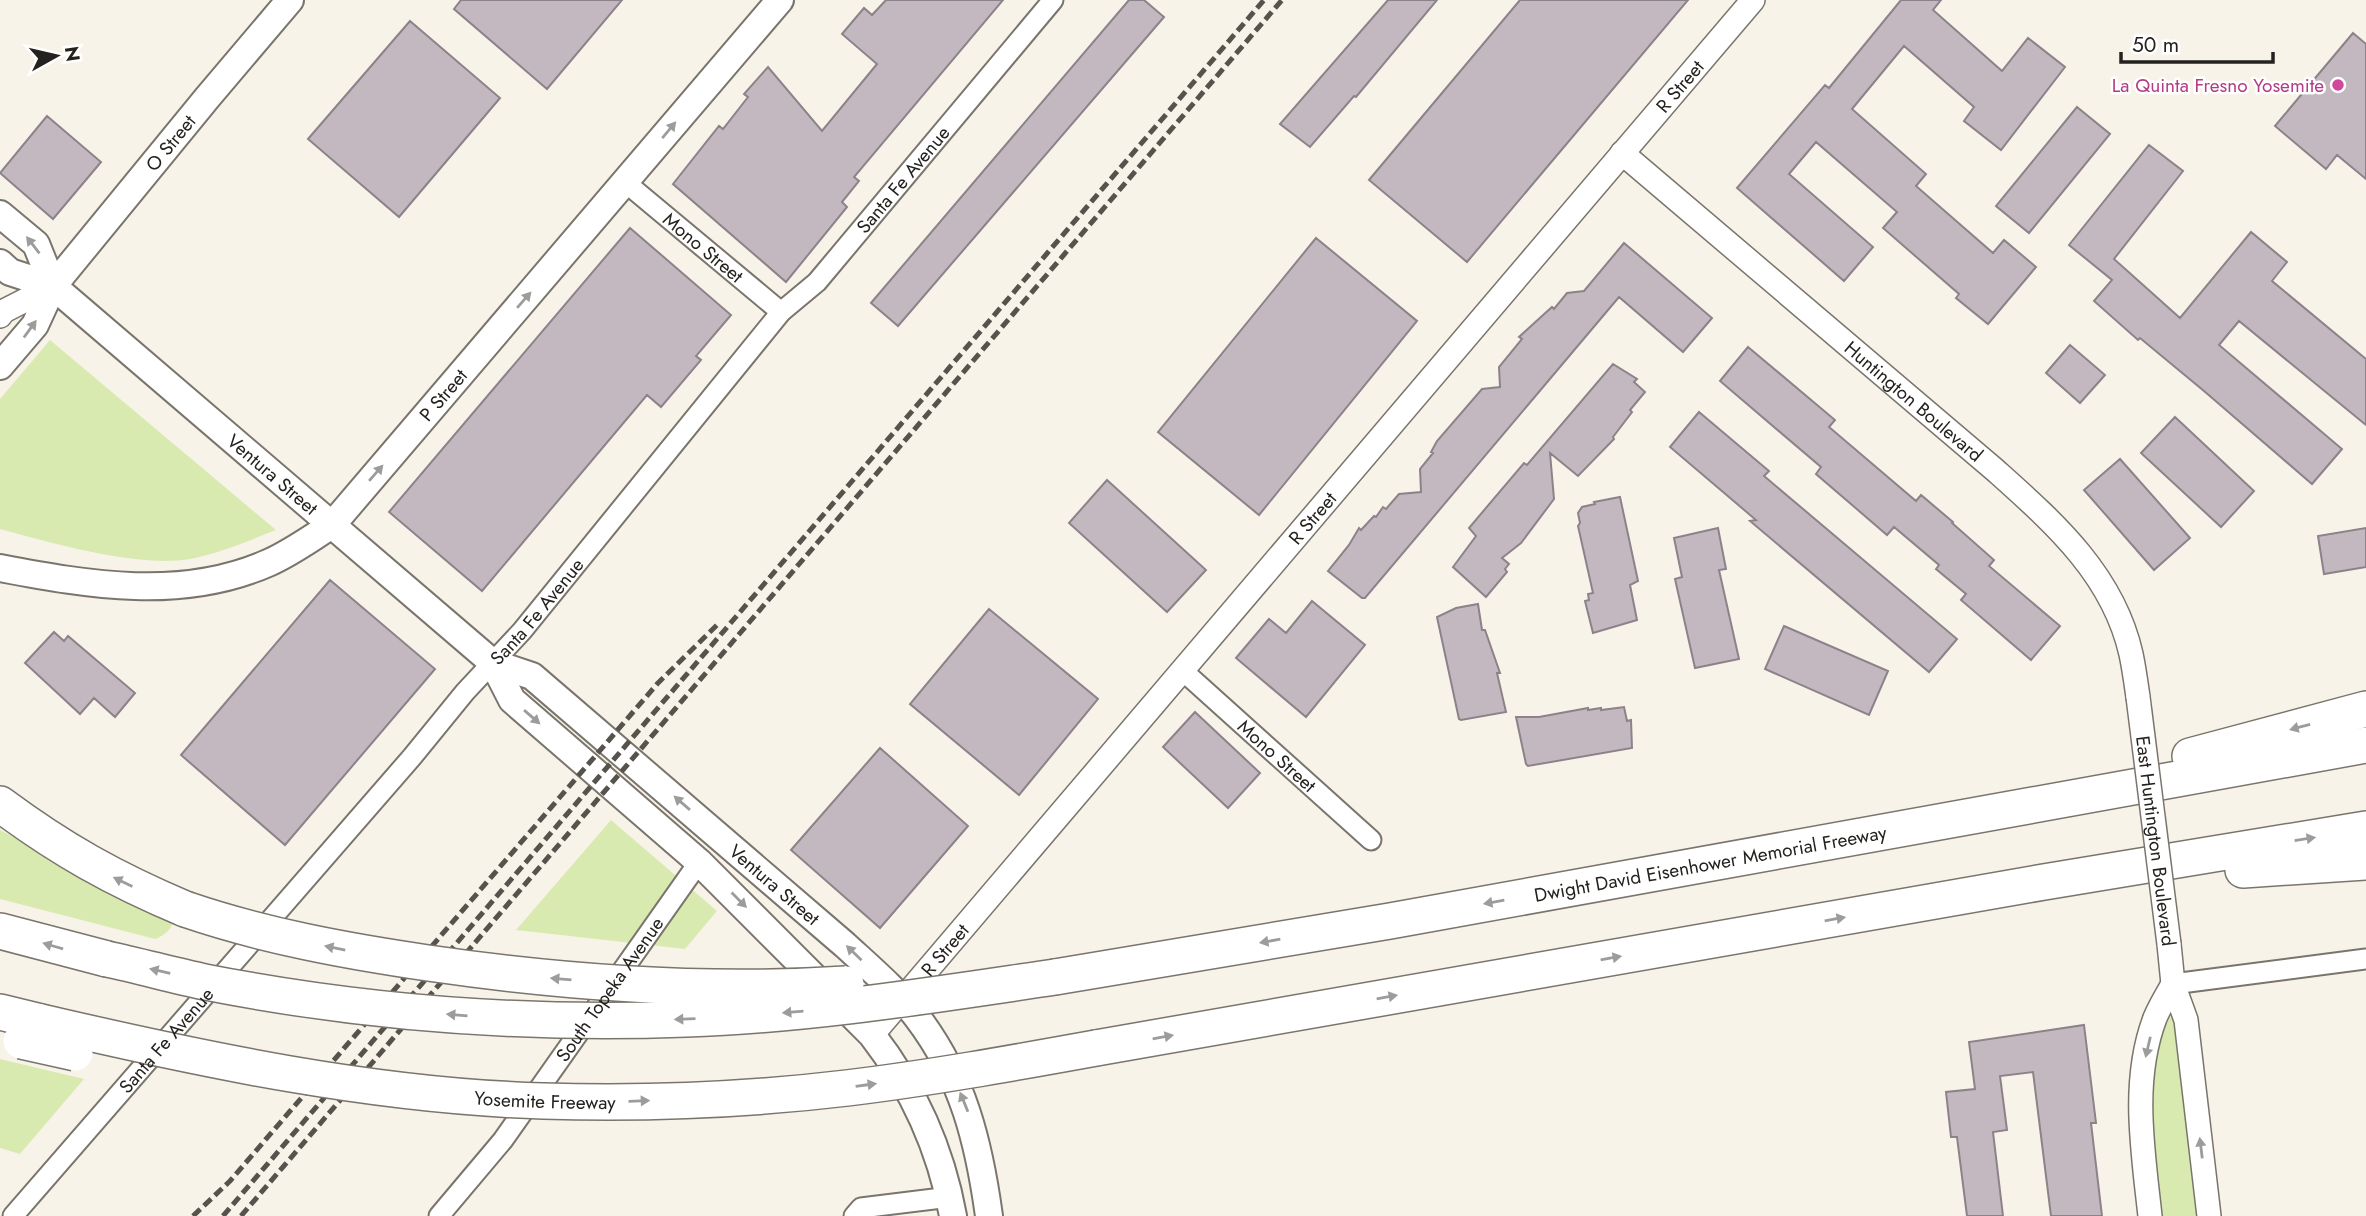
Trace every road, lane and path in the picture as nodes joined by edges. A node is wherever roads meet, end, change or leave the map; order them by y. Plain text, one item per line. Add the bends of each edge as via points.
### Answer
1 (290, 0) edge
2 (780, 0) edge
3 (1053, 0) edge
4 (1753, 0) edge
5 (1622, 153) junction
6 (625, 182) junction
7 (0, 214) edge
8 (0, 263) edge
9 (54, 286) junction
10 (781, 312) junction
11 (0, 316) edge
12 (0, 366) edge
13 (332, 524) junction
14 (0, 568) edge
15 (493, 663) junction
16 (1182, 670) junction
17 (2138, 697) joint
18 (2366, 709) edge
19 (2366, 745) edge
20 (0, 804) edge
21 (1923, 826) junction
22 (2366, 829) edge
23 (1371, 840) dead end
24 (699, 862) junction
25 (2366, 862) edge
26 (2044, 883) junction
27 (0, 931) edge
28 (2366, 959) edge
29 (1070, 975) junction
30 (2173, 984) junction
31 (902, 1000) junction
32 (0, 1012) edge
33 (20, 1033) edge
34 (872, 1035) junction
35 (952, 1207) edge
36 (13, 1216) edge
37 (439, 1216) edge
38 (854, 1216) edge
39 (989, 1216) edge
40 (2150, 1216) edge
41 (2209, 1216) edge

1 - 9 main road, O Street
6 -> 2 main road, P Street
3 - 10 street, Santa Fe Avenue via 817,282
4 - 5 street, R Street
5 - 16 street, R Street
5 - 17 street, Huntington Boulevard via 1969,448 2065,536 2114,604 2131,653
6 - 10 street, Mono Street
13 -> 6 main road, P Street
9 -> 7 main road, Ventura Street via 36,244
8 - 9 main road, Ventura Street via 10,272
9 - 11 street, O Street
12 -> 9 main road, O Street via 34,325
9 - 13 main road, Ventura Street
10 - 15 street, Santa Fe Avenue
13 - 14 main road, P Street via 266,564 183,586 116,586
13 - 15 main road, Ventura Street
15 -> 24 main road, Ventura Street via 512,700
31 -> 15 main road, Ventura Street via 835,936 532,676
15 - 36 street, Santa Fe Avenue
16 - 23 street, Mono Street
16 - 31 street, R Street
17 - 30 street, East Huntington Boulevard, bridge
18 -> 21 highway
19 - 21 highway, Dwight David Eisenhower Memorial Freeway
29 -> 20 highway, bridge via 942,973 751,988 559,979 334,948 186,909 135,888 43,835
21 -> 29 highway, Dwight David Eisenhower Memorial Freeway
26 -> 22 highway
24 -> 34 main road, Ventura Street
24 - 37 street, South Topeka Avenue via 503,1140
25 - 26 highway
33 -> 26 highway, Yosemite Freeway, bridge via 128,1065 236,1085 312,1091 400,1089 550,1101 734,1098 893,1082
29 -> 27 highway, bridge via 808,1010 688,1019 472,1016 205,982
28 - 30 street
30 -> 40 street via 2155,1018 2141,1084 2140,1126
41 -> 30 street, East Huntington Boulevard via 2186,1020
31 - 34 street, R Street
39 -> 31 main road, Ventura Street via 983,1167 954,1078
32 - 33 highway
34 - 35 main road, Ventura Street via 917,1105
35 - 38 street via 861,1208

